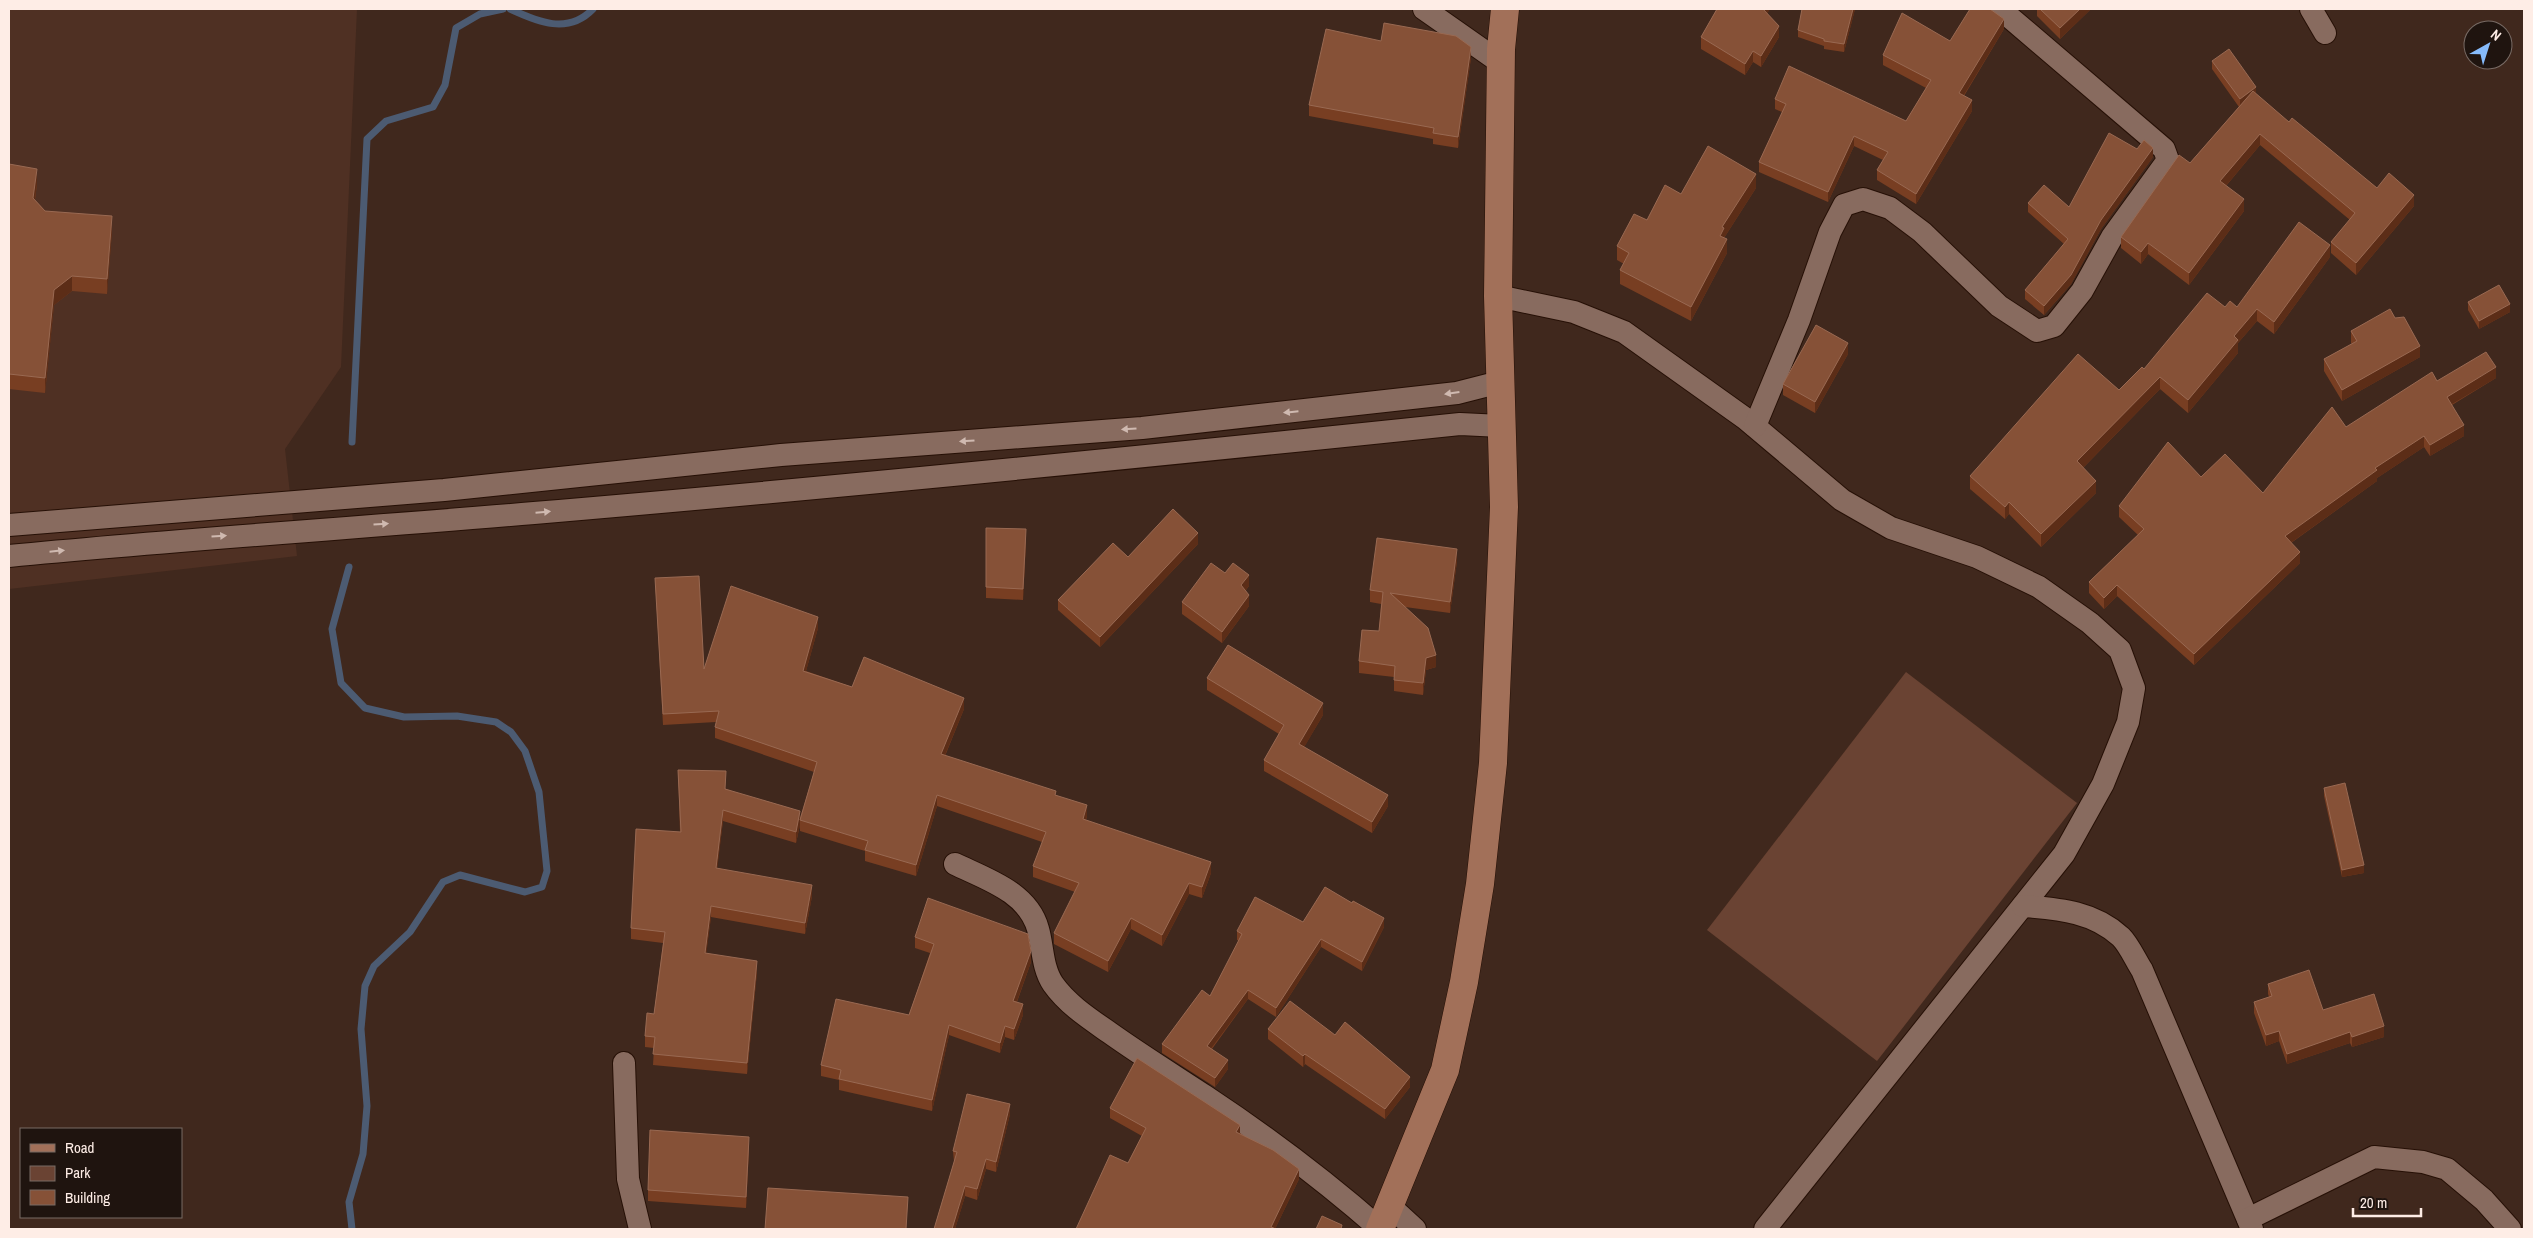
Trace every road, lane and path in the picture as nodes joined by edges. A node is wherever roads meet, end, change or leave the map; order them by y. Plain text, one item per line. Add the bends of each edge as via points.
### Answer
1 (1424, 9) edge
2 (1505, 9) edge
3 (2000, 9) edge
4 (2310, 9) edge
5 (2325, 33) dead end
6 (1501, 63) junction
7 (1498, 296) junction
8 (1500, 382) junction
9 (1501, 426) junction
10 (1754, 426) junction
11 (9, 525) edge
12 (9, 556) edge
13 (955, 864) dead end
14 (2023, 906) junction
15 (624, 1062) dead end
16 (1384, 1221) edge
17 (2250, 1224) edge
18 (640, 1229) edge
19 (1415, 1229) edge
20 (1765, 1229) edge
21 (2510, 1229) edge

1 - 6 street
2 - 6 main road
3 - 10 street via 2164,150 2168,160 2112,237 2082,291 2054,326 2037,332 1999,306 1922,232 1890,208 1863,199 1844,205 1830,232 1799,320
4 - 5 street
6 - 7 main road
7 - 8 main road
7 - 10 street via 1574,312 1624,332
8 - 9 main road
8 -> 11 street via 1456,393 1142,428 781,455 444,490
12 -> 9 street via 185,539 562,511 1460,424
9 - 16 main road via 1504,507 1493,763 1480,884 1445,1070
10 - 14 street via 1842,500 1891,528 1978,557 2039,587 2090,622 2120,650 2134,688 2128,722 2103,784 2064,854
13 - 16 street via 994,882 1018,897 1031,911 1052,983 1077,1010
14 - 17 street via 2072,910 2121,937 2142,970
14 - 20 street
15 - 18 street via 628,1179
16 - 19 street
17 - 21 street via 2374,1157 2423,1162 2447,1169 2484,1200

